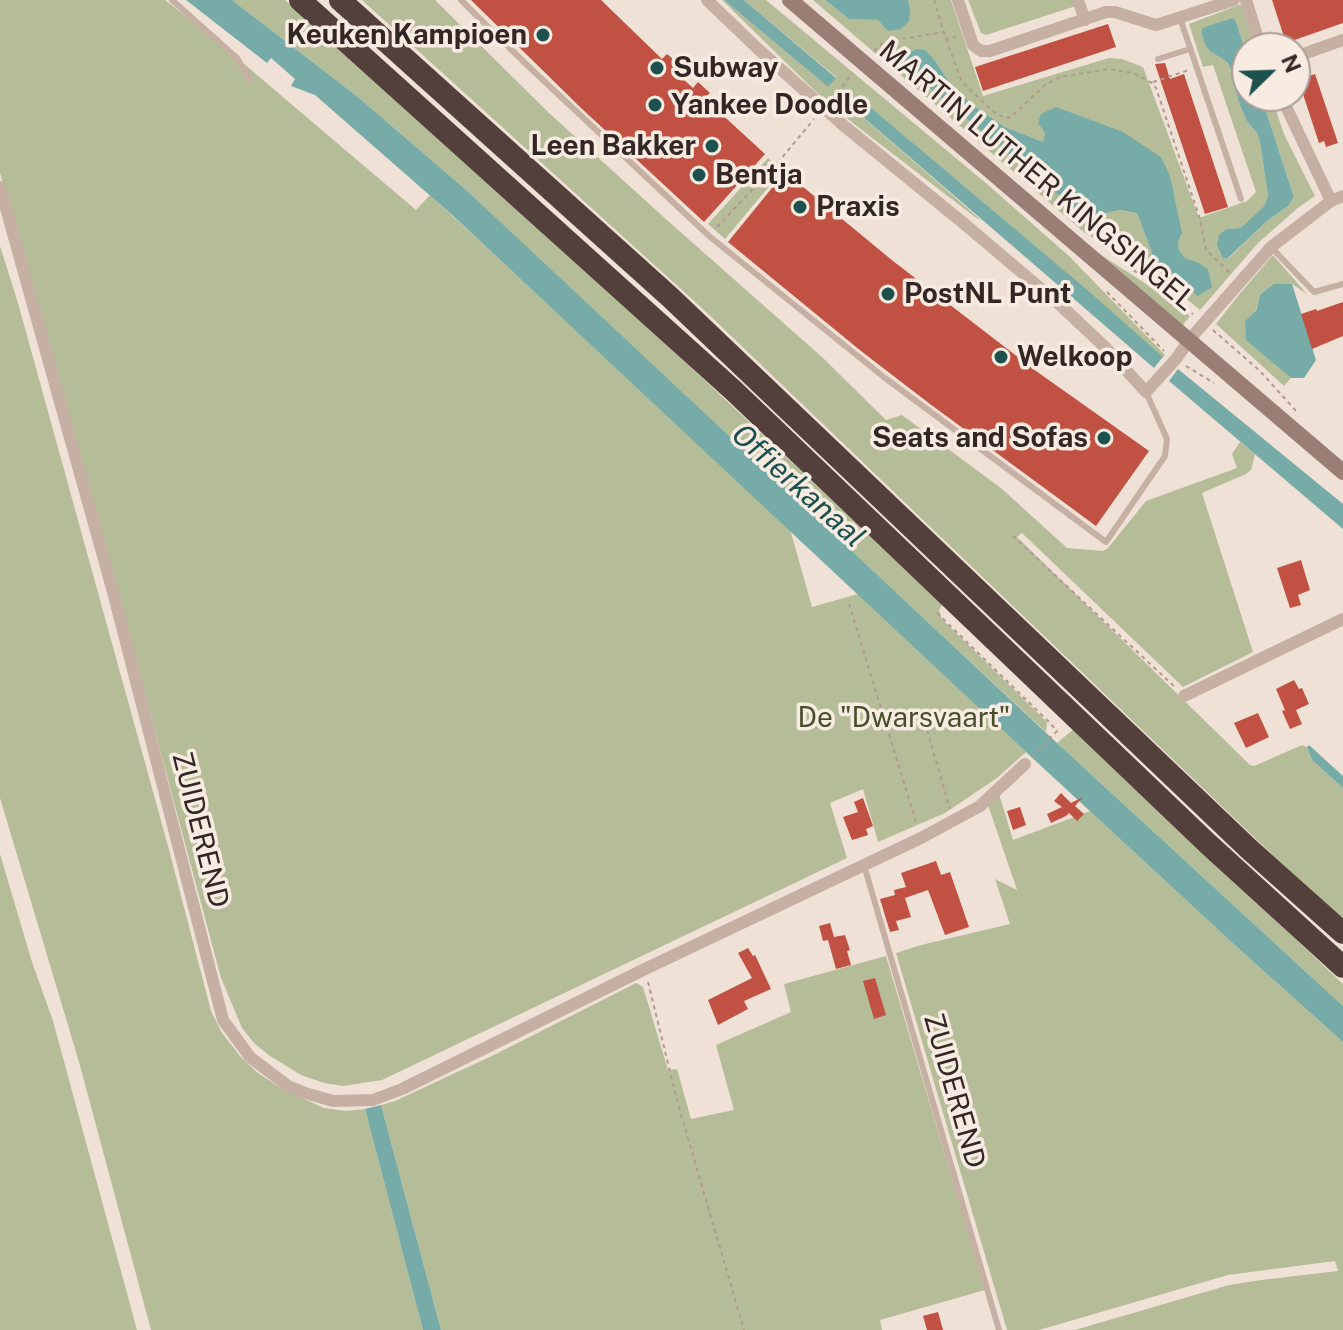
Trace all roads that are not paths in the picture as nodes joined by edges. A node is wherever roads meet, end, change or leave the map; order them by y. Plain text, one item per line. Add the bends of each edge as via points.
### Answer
1 (172, 0) edge
2 (300, 0) edge
3 (340, 0) edge
4 (461, 0) edge
5 (707, 0) edge
6 (790, 0) edge
7 (958, 0) edge
8 (1078, 0) edge
9 (1234, 0) edge
10 (1246, 0) edge
11 (1180, 18) junction
12 (1085, 20) junction
13 (1256, 32) edge
14 (1343, 40) edge
15 (1190, 49) junction
16 (1311, 51) edge
17 (1158, 59) dead end
18 (250, 80) dead end
19 (1290, 112) edge
20 (0, 187) edge
21 (1241, 199) dead end
22 (1337, 199) edge
23 (1271, 247) junction
24 (1343, 284) edge
25 (1189, 340) junction
26 (1146, 392) junction
27 (1342, 468) edge
28 (1343, 619) edge
29 (1184, 696) road end
30 (1027, 762) road end
31 (864, 865) junction
32 (1343, 933) edge
33 (1343, 967) edge
34 (999, 1330) edge

1 - 18 lane via 237,58
2 - 33 highway via 734,391
3 - 32 highway via 671,298
4 - 26 lane via 709,236 885,378 1106,542 1165,456 1167,439
5 - 26 street via 824,108 1058,303
6 - 25 street, MARTIN LUTHER KINGSINGEL
7 - 12 street via 973,45 981,51
8 - 12 street
9 - 11 street
10 - 13 street
11 - 12 street via 1156,25 1106,12
11 - 15 lane
14 - 16 street
15 - 17 lane
15 - 21 lane
19 - 22 street
20 - 31 street, ZUIDEREND via 113,592 223,1020 250,1057 305,1093 333,1101 373,1100
22 - 23 street
23 - 24 lane via 1314,292
23 - 25 street
25 - 26 street, MARTIN LUTHER KINGSINGEL
25 - 27 street
28 - 29 street
30 - 31 street, ZUIDEREND via 980,806
31 - 34 lane, ZUIDEREND

